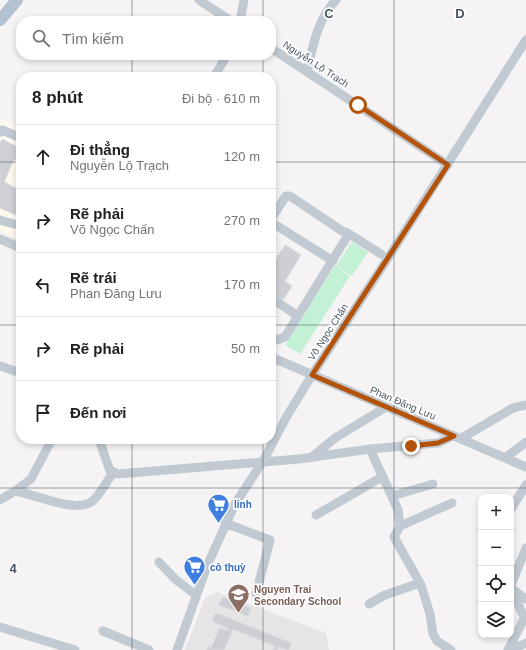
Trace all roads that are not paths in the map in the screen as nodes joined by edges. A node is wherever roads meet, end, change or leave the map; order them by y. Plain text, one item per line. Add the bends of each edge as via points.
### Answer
1 (17, 0) edge
2 (199, 0) edge
3 (244, 0) edge
4 (336, 0) edge
5 (223, 16) edge
6 (241, 16) edge
7 (0, 20) edge
8 (526, 40) edge
9 (276, 51) edge
10 (224, 60) edge
11 (217, 72) edge
12 (307, 72) junction
13 (0, 132) edge
14 (16, 136) edge
15 (448, 165) junction
16 (276, 212) edge
17 (0, 221) edge
18 (276, 223) edge
19 (16, 225) edge
20 (346, 232) junction
21 (0, 239) edge
22 (16, 246) edge
23 (381, 254) dead end
24 (333, 261) junction
25 (276, 301) edge
26 (298, 316) junction
27 (276, 339) edge
28 (276, 359) edge
29 (0, 366) edge
30 (16, 371) edge
31 (312, 375) junction
32 (526, 405) edge
33 (386, 407) junction
34 (276, 437) edge
35 (457, 438) junction
36 (526, 442) edge
37 (49, 444) edge
38 (101, 444) edge
39 (272, 444) edge
40 (370, 449) junction
41 (311, 458) junction
42 (505, 458) junction
43 (263, 461) junction
44 (526, 467) edge
45 (114, 472) junction
46 (382, 477) junction
47 (433, 484) dead end
48 (526, 485) edge
49 (15, 491) junction
50 (392, 496) junction
51 (0, 500) edge
52 (452, 503) dead end
53 (514, 504) edge
54 (316, 515) dead end
55 (226, 523) junction
56 (400, 526) junction
57 (526, 548) edge
58 (159, 562) dead end
59 (514, 578) edge
60 (420, 583) junction
61 (514, 591) edge
62 (256, 594) dead end
63 (196, 595) junction
64 (514, 595) edge
65 (526, 599) edge
66 (369, 604) dead end
67 (526, 618) edge
68 (0, 627) edge
69 (103, 631) dead end
70 (526, 643) edge
71 (73, 650) edge
72 (149, 650) edge
73 (177, 650) edge
74 (451, 650) edge
75 (509, 650) edge

1 - 7 main road
2 - 5 street
3 - 6 street
4 - 12 street via 318,28
8 - 15 street, Võ Ngọc Chấn
9 - 12 street, Nguyễn Lộ Trạch
10 - 11 street
12 - 15 street, Nguyễn Lộ Trạch
13 - 14 street via 2,130
15 - 31 street, Võ Ngọc Chấn
16 - 20 street via 286,196 290,196
17 - 19 street
18 - 24 street
20 - 23 street
20 - 24 street via 347,238
21 - 22 street
24 - 26 street
25 - 26 street
26 - 27 street via 285,337
28 - 31 street, Phan Đăng Lưu
29 - 30 street
31 - 33 street, Phan Đăng Lưu
31 - 34 street, Võ Ngọc Chấn
32 - 35 street via 513,408
33 - 35 street, Phan Đăng Lưu
33 - 41 street via 335,438
35 - 40 street via 438,443
35 - 42 street, Phan Đăng Lưu
36 - 42 street
37 - 49 street via 31,479
38 - 45 street via 110,471
39 - 43 street, Võ Ngọc Chấn
40 - 41 street
40 - 46 street
41 - 43 street
42 - 44 street, Phan Đăng Lưu
43 - 45 street
43 - 55 street, Võ Ngọc Chấn via 235,504
45 - 49 street via 93,501 87,504 72,505
46 - 50 street
46 - 54 street
47 - 50 street
48 - 53 street
49 - 51 street
50 - 56 street via 398,510
52 - 56 street
55 - 62 street via 270,540
55 - 63 street, Võ Ngọc Chấn
56 - 60 street via 394,537
57 - 59 street
58 - 63 street via 175,579
60 - 66 street via 385,595
60 - 74 street via 430,614 433,634 437,641
61 - 65 street
63 - 73 street, Võ Ngọc Chấn
64 - 67 street
67 - 75 street
68 - 71 street
69 - 72 street
70 - 75 street

